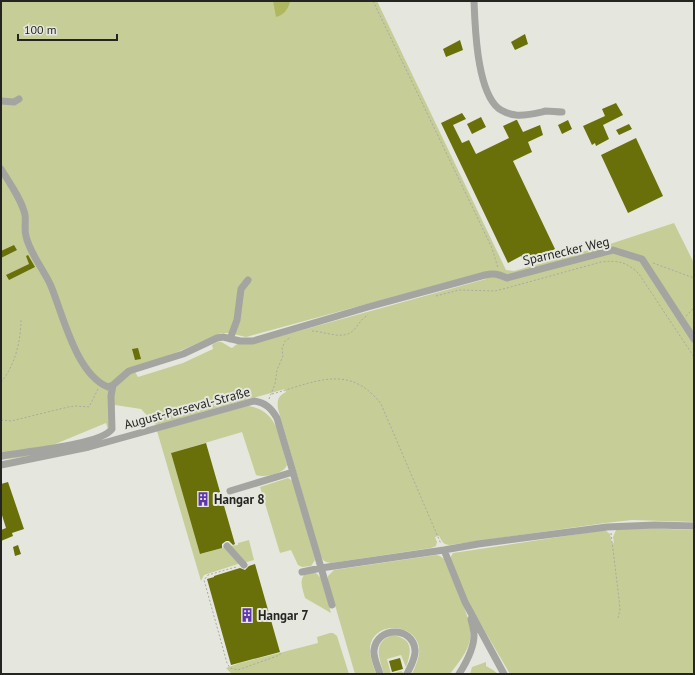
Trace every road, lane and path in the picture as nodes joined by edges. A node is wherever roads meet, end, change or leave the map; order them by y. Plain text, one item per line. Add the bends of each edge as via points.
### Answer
1 (373, 1) edge
2 (474, 1) edge
3 (19, 99) dead end
4 (1, 101) edge
5 (562, 112) dead end
6 (1, 169) edge
7 (642, 260) junction
8 (498, 274) junction
9 (694, 278) edge
10 (248, 280) dead end
11 (437, 296) dead end
12 (694, 308) edge
13 (371, 313) dead end
14 (21, 319) dead end
15 (682, 321) junction
16 (309, 332) dead end
17 (297, 336) dead end
18 (230, 339) junction
19 (694, 339) edge
20 (694, 357) edge
21 (1, 382) edge
22 (101, 384) junction
23 (113, 385) junction
24 (271, 395) junction
25 (265, 404) junction
26 (1, 420) edge
27 (1, 456) edge
28 (1, 464) edge
29 (293, 472) junction
30 (230, 491) dead end
31 (611, 526) junction
32 (694, 526) edge
33 (227, 546) dead end
34 (444, 550) junction
35 (244, 565) joint
36 (321, 568) junction
37 (302, 572) dead end
38 (332, 605) dead end
39 (471, 612) junction
40 (618, 618) dead end
41 (282, 653) dead end
42 (380, 674) edge
43 (408, 674) edge
44 (459, 674) edge
45 (504, 674) edge

1 - 8 path via 492,248
2 - 5 street via 476,40 482,76 490,98 496,106 517,115
3 - 4 street via 14,102
6 - 22 street via 25,215 25,236 51,286 70,338 82,362
7 - 8 street, Sparnecker Weg via 613,250 507,278
7 - 9 path
7 - 15 street
8 - 18 street, Sparnecker Weg via 492,273 426,291 253,341
10 - 18 street via 241,289 237,320
11 - 20 path via 459,290 496,291 601,262 624,263 639,274
12 - 15 path
13 - 16 path via 364,317 351,333 344,335
14 - 21 path via 15,354
15 - 19 street
17 - 24 path via 285,341
18 - 23 street, Sparnecker Weg via 217,338 183,354 129,371
22 - 23 street via 108,387
22 - 26 path via 89,407 68,407 12,421
23 - 27 street via 112,429 109,433 82,443
24 - 25 path
24 - 34 path via 325,379 339,378 363,386 373,394 380,404
25 - 28 street, August-Parseval-Straße via 254,401 90,447
25 - 29 street, August-Parseval-Straße via 277,418
29 - 30 street
29 - 36 street, August-Parseval-Straße
31 - 32 street
31 - 34 street
31 - 40 path via 620,610
33 - 35 street
34 - 36 street
34 - 39 street
35 - 41 path via 208,575 204,580 227,663 230,668 238,670
36 - 37 street
36 - 38 street, August-Parseval-Straße
39 - 44 street via 474,635 465,665
39 - 45 street
42 - 43 street via 374,648 379,638 388,632 400,632 413,644 414,656

